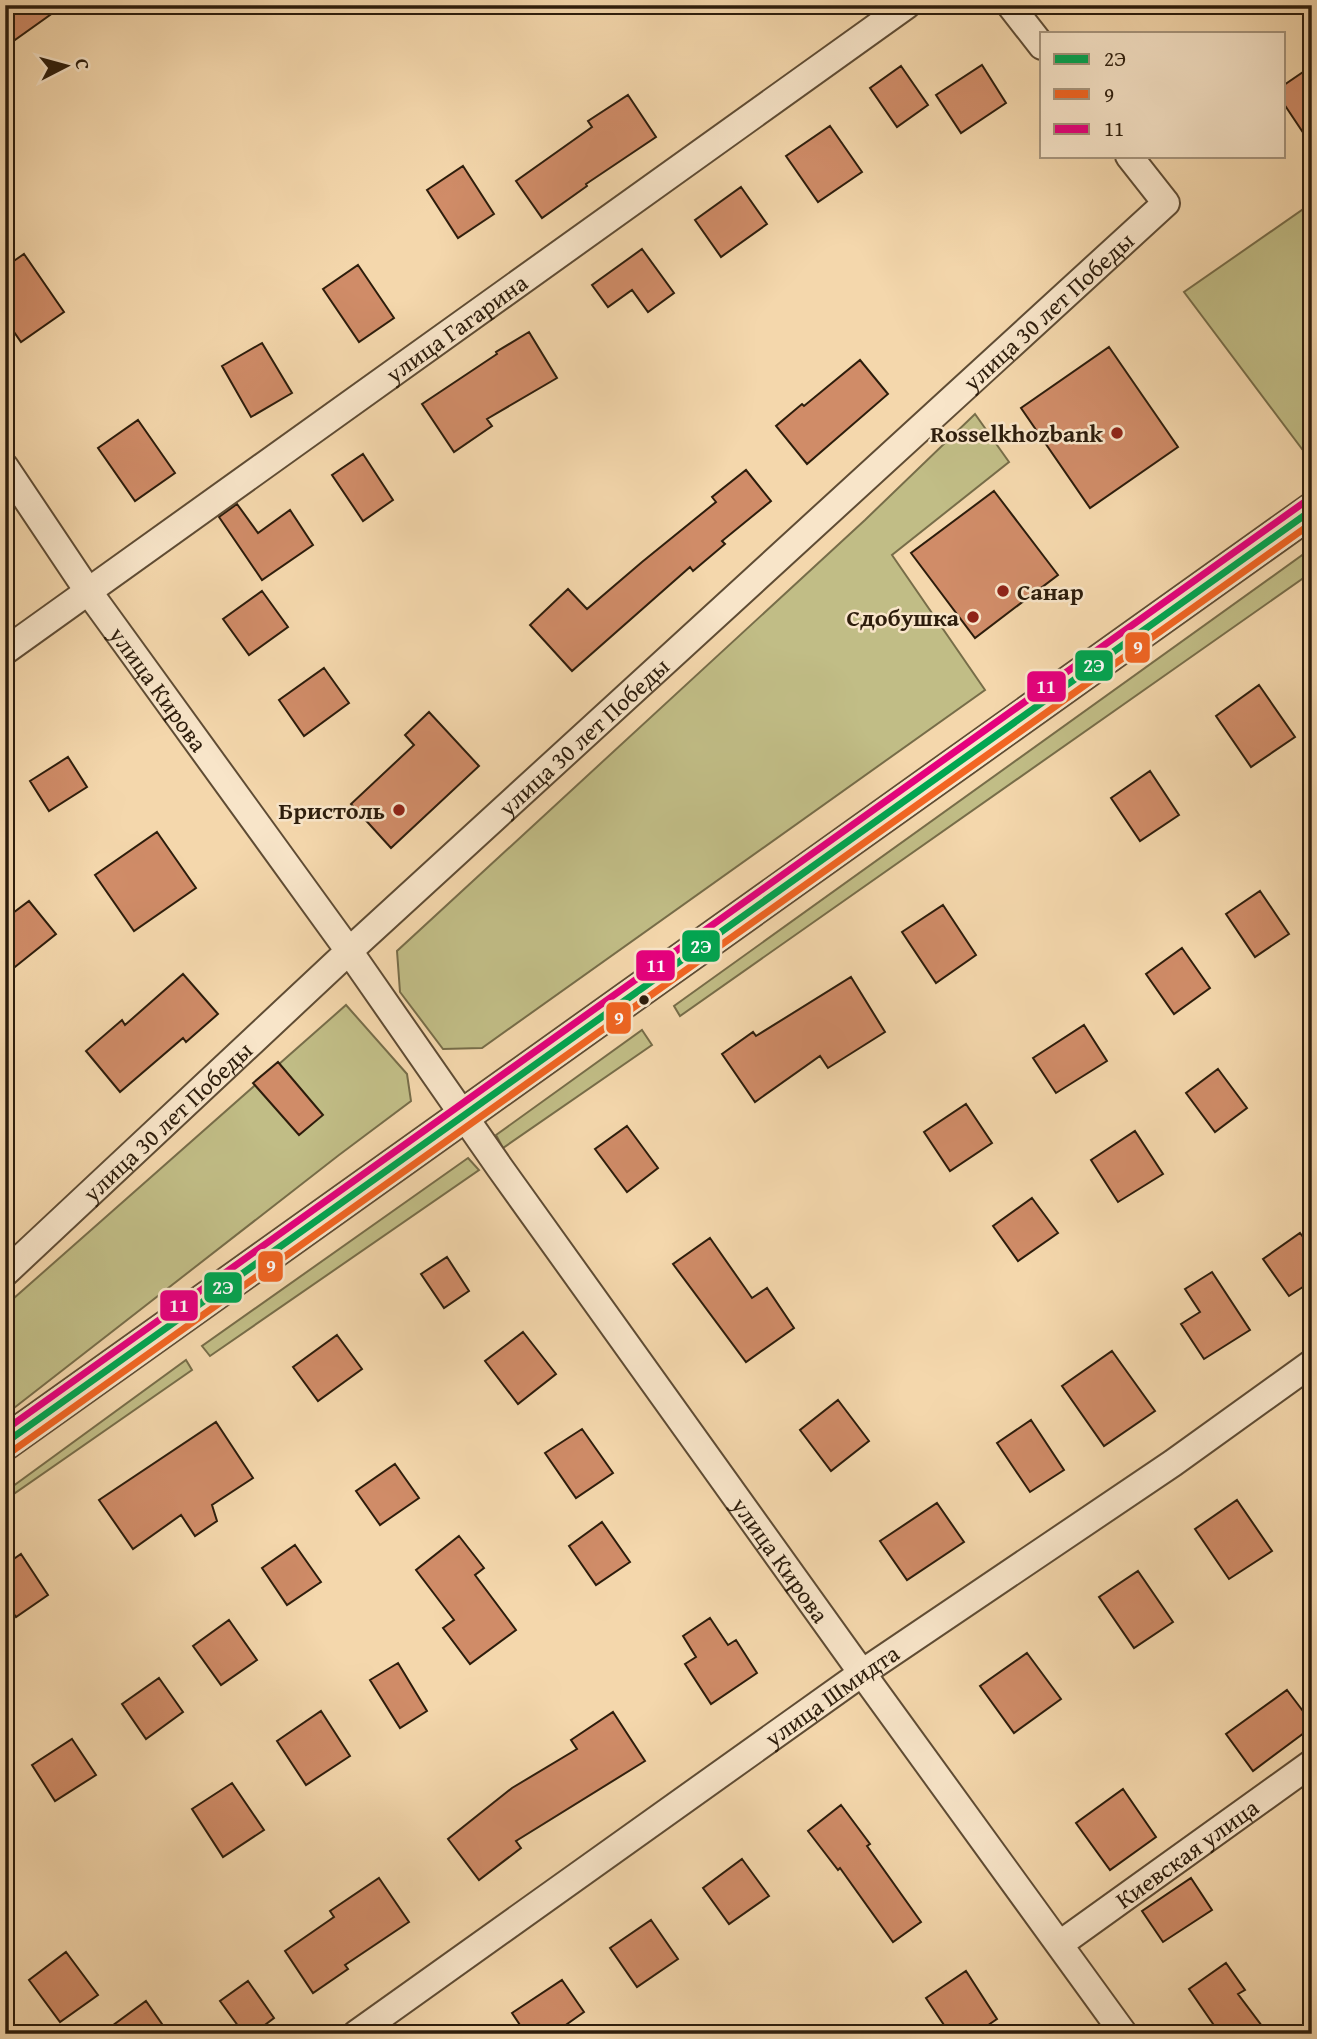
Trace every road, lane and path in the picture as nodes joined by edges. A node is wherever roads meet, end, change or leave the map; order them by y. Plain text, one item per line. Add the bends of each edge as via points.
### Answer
1 (907, 5) edge
2 (1010, 5) edge
3 (1040, 43) edge
4 (1131, 158) edge
5 (5, 467) edge
6 (1312, 510) edge
7 (88, 591) junction
8 (5, 651) edge
9 (349, 951) junction
10 (464, 1116) junction
11 (5, 1273) edge
12 (1312, 1363) edge
13 (5, 1443) edge
14 (862, 1673) junction
15 (1312, 1763) edge
16 (1060, 1944) junction
17 (356, 2034) edge
18 (1124, 2034) edge

1 - 7 street, улица Гагарина
2 - 3 street
4 - 9 street, улица 30 лет Победы via 1166,203
5 - 7 street, улица Кирова
6 - 10 street
7 - 8 street, улица Гагарина
7 - 9 street, улица Кирова
9 - 10 street, улица Кирова
9 - 11 street, улица 30 лет Победы
10 - 13 street
10 - 14 street, улица Кирова
12 - 14 street, улица Шмидта
14 - 16 street, улица Кирова
14 - 17 street, улица Шмидта
15 - 16 street, Киевская улица
16 - 18 street, улица Кирова

